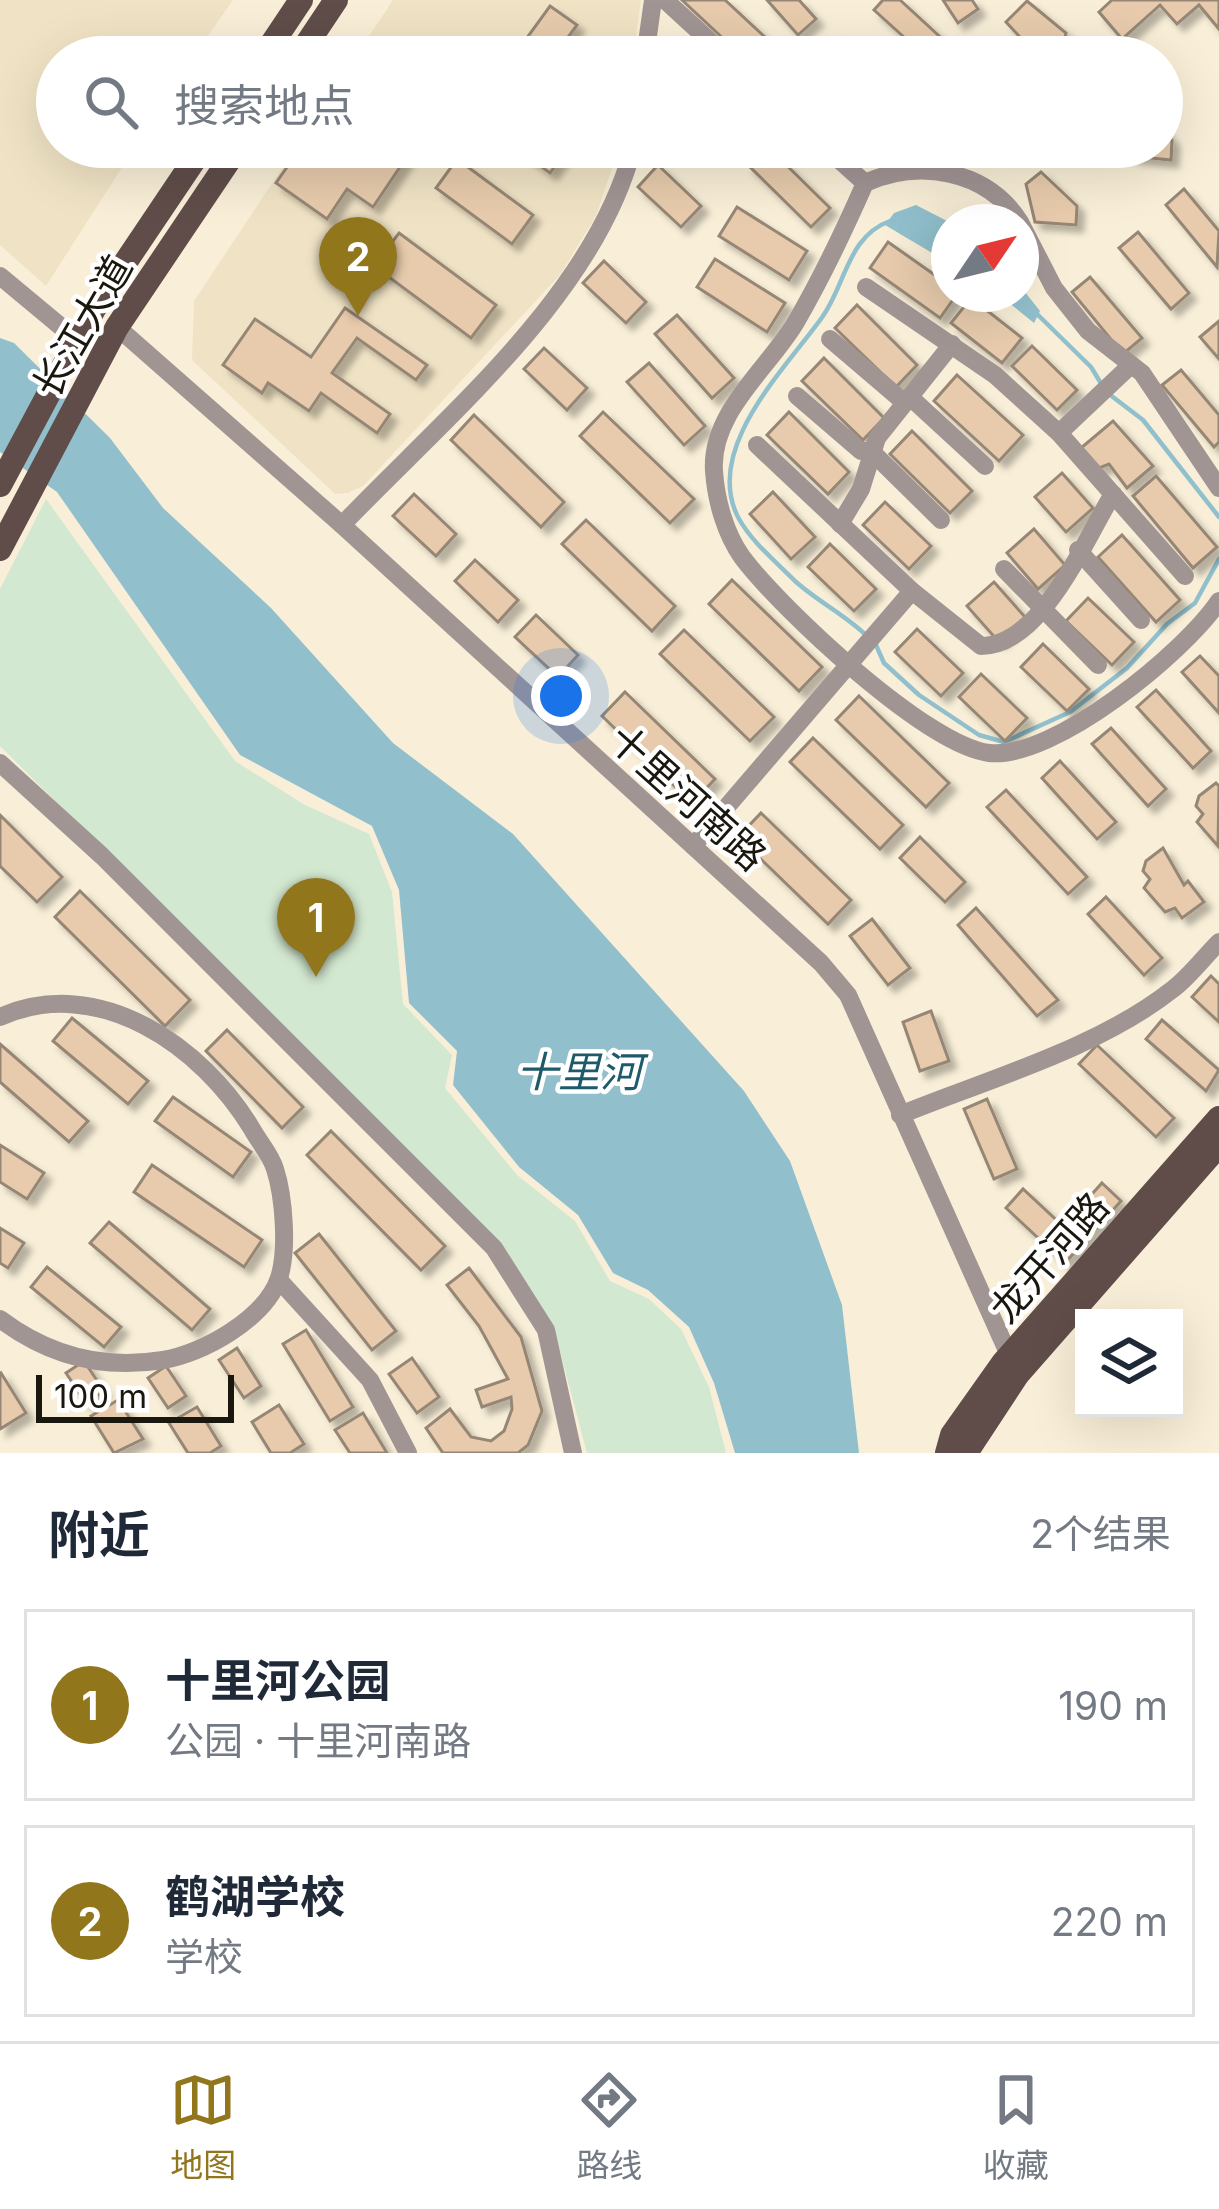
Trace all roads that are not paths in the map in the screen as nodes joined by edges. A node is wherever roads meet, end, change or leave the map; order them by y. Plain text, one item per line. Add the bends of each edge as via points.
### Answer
1 (301, 0) edge
2 (336, 0) edge
3 (652, 0) edge
4 (664, 0) edge
5 (277, 36) edge
6 (312, 36) edge
7 (648, 36) edge
8 (704, 36) edge
9 (188, 168) edge
10 (224, 168) edge
11 (625, 168) edge
12 (848, 168) edge
13 (923, 168) edge
14 (940, 168) edge
15 (865, 183) junction
16 (1004, 204) edge
17 (1039, 259) edge
18 (0, 276) edge
19 (866, 286) dead end
20 (117, 327) junction
21 (830, 339) dead end
22 (77, 340) junction
23 (952, 344) junction
24 (1131, 365) junction
25 (796, 396) dead end
26 (908, 400) junction
27 (1059, 433) junction
28 (757, 445) dead end
29 (872, 451) junction
30 (985, 466) dead end
31 (0, 485) edge
32 (1219, 488) edge
33 (1113, 494) junction
34 (941, 520) dead end
35 (840, 524) junction
36 (343, 525) junction
37 (0, 549) edge
38 (1078, 550) junction
39 (1004, 569) dead end
40 (1185, 576) dead end
41 (912, 591) junction
42 (1219, 601) edge
43 (1044, 607) junction
44 (1142, 620) dead end
45 (847, 661) junction
46 (1098, 665) dead end
47 (0, 763) edge
48 (693, 846) junction
49 (1219, 942) edge
50 (0, 1017) edge
51 (899, 1115) junction
52 (1219, 1118) edge
53 (1219, 1145) edge
54 (279, 1280) junction
55 (0, 1318) edge
56 (1013, 1365) junction
57 (408, 1453) edge
58 (574, 1453) edge
59 (947, 1453) edge
60 (966, 1453) edge

1 - 5 main road
2 - 6 main road
3 - 7 street
4 - 8 street
9 - 22 main road, 长江大道
10 - 20 main road, 长江大道
11 - 36 street via 606,218 559,292
12 - 15 street
13 - 15 street
14 - 16 street
15 - 45 street via 818,284 724,426 713,466 740,555
17 - 24 street via 1088,332
18 - 22 street
19 - 23 street
20 - 36 street, 十里河南路
20 - 37 main road, 长江大道
21 - 26 street
22 - 31 main road, 长江大道
23 - 26 street
23 - 27 street
24 - 27 street
24 - 32 street
25 - 29 street via 860,451
26 - 29 street
26 - 30 street
27 - 33 street
28 - 35 street
29 - 34 street
29 - 35 street
33 - 38 street
33 - 40 street
35 - 41 street
36 - 48 street, 十里河南路
38 - 43 street
38 - 44 street
39 - 43 street
41 - 43 street via 980,646 1005,642
41 - 45 street
42 - 45 street via 1141,680 1078,722 993,753 955,744
43 - 46 street
45 - 48 street
47 - 58 street via 494,1248 546,1330
48 - 51 street, 十里河南路 via 848,995
49 - 51 street via 1144,1007
50 - 54 street via 51,1003 103,1011 133,1018 188,1050 230,1093 274,1167
51 - 56 street, 十里河南路
52 - 56 main road, 龙开河路
53 - 56 main road, 龙开河路
54 - 55 street via 242,1324 208,1346 153,1362 104,1366 57,1352
54 - 57 street via 370,1380
56 - 59 main road, 龙开河路 via 952,1435
56 - 60 main road, 龙开河路

